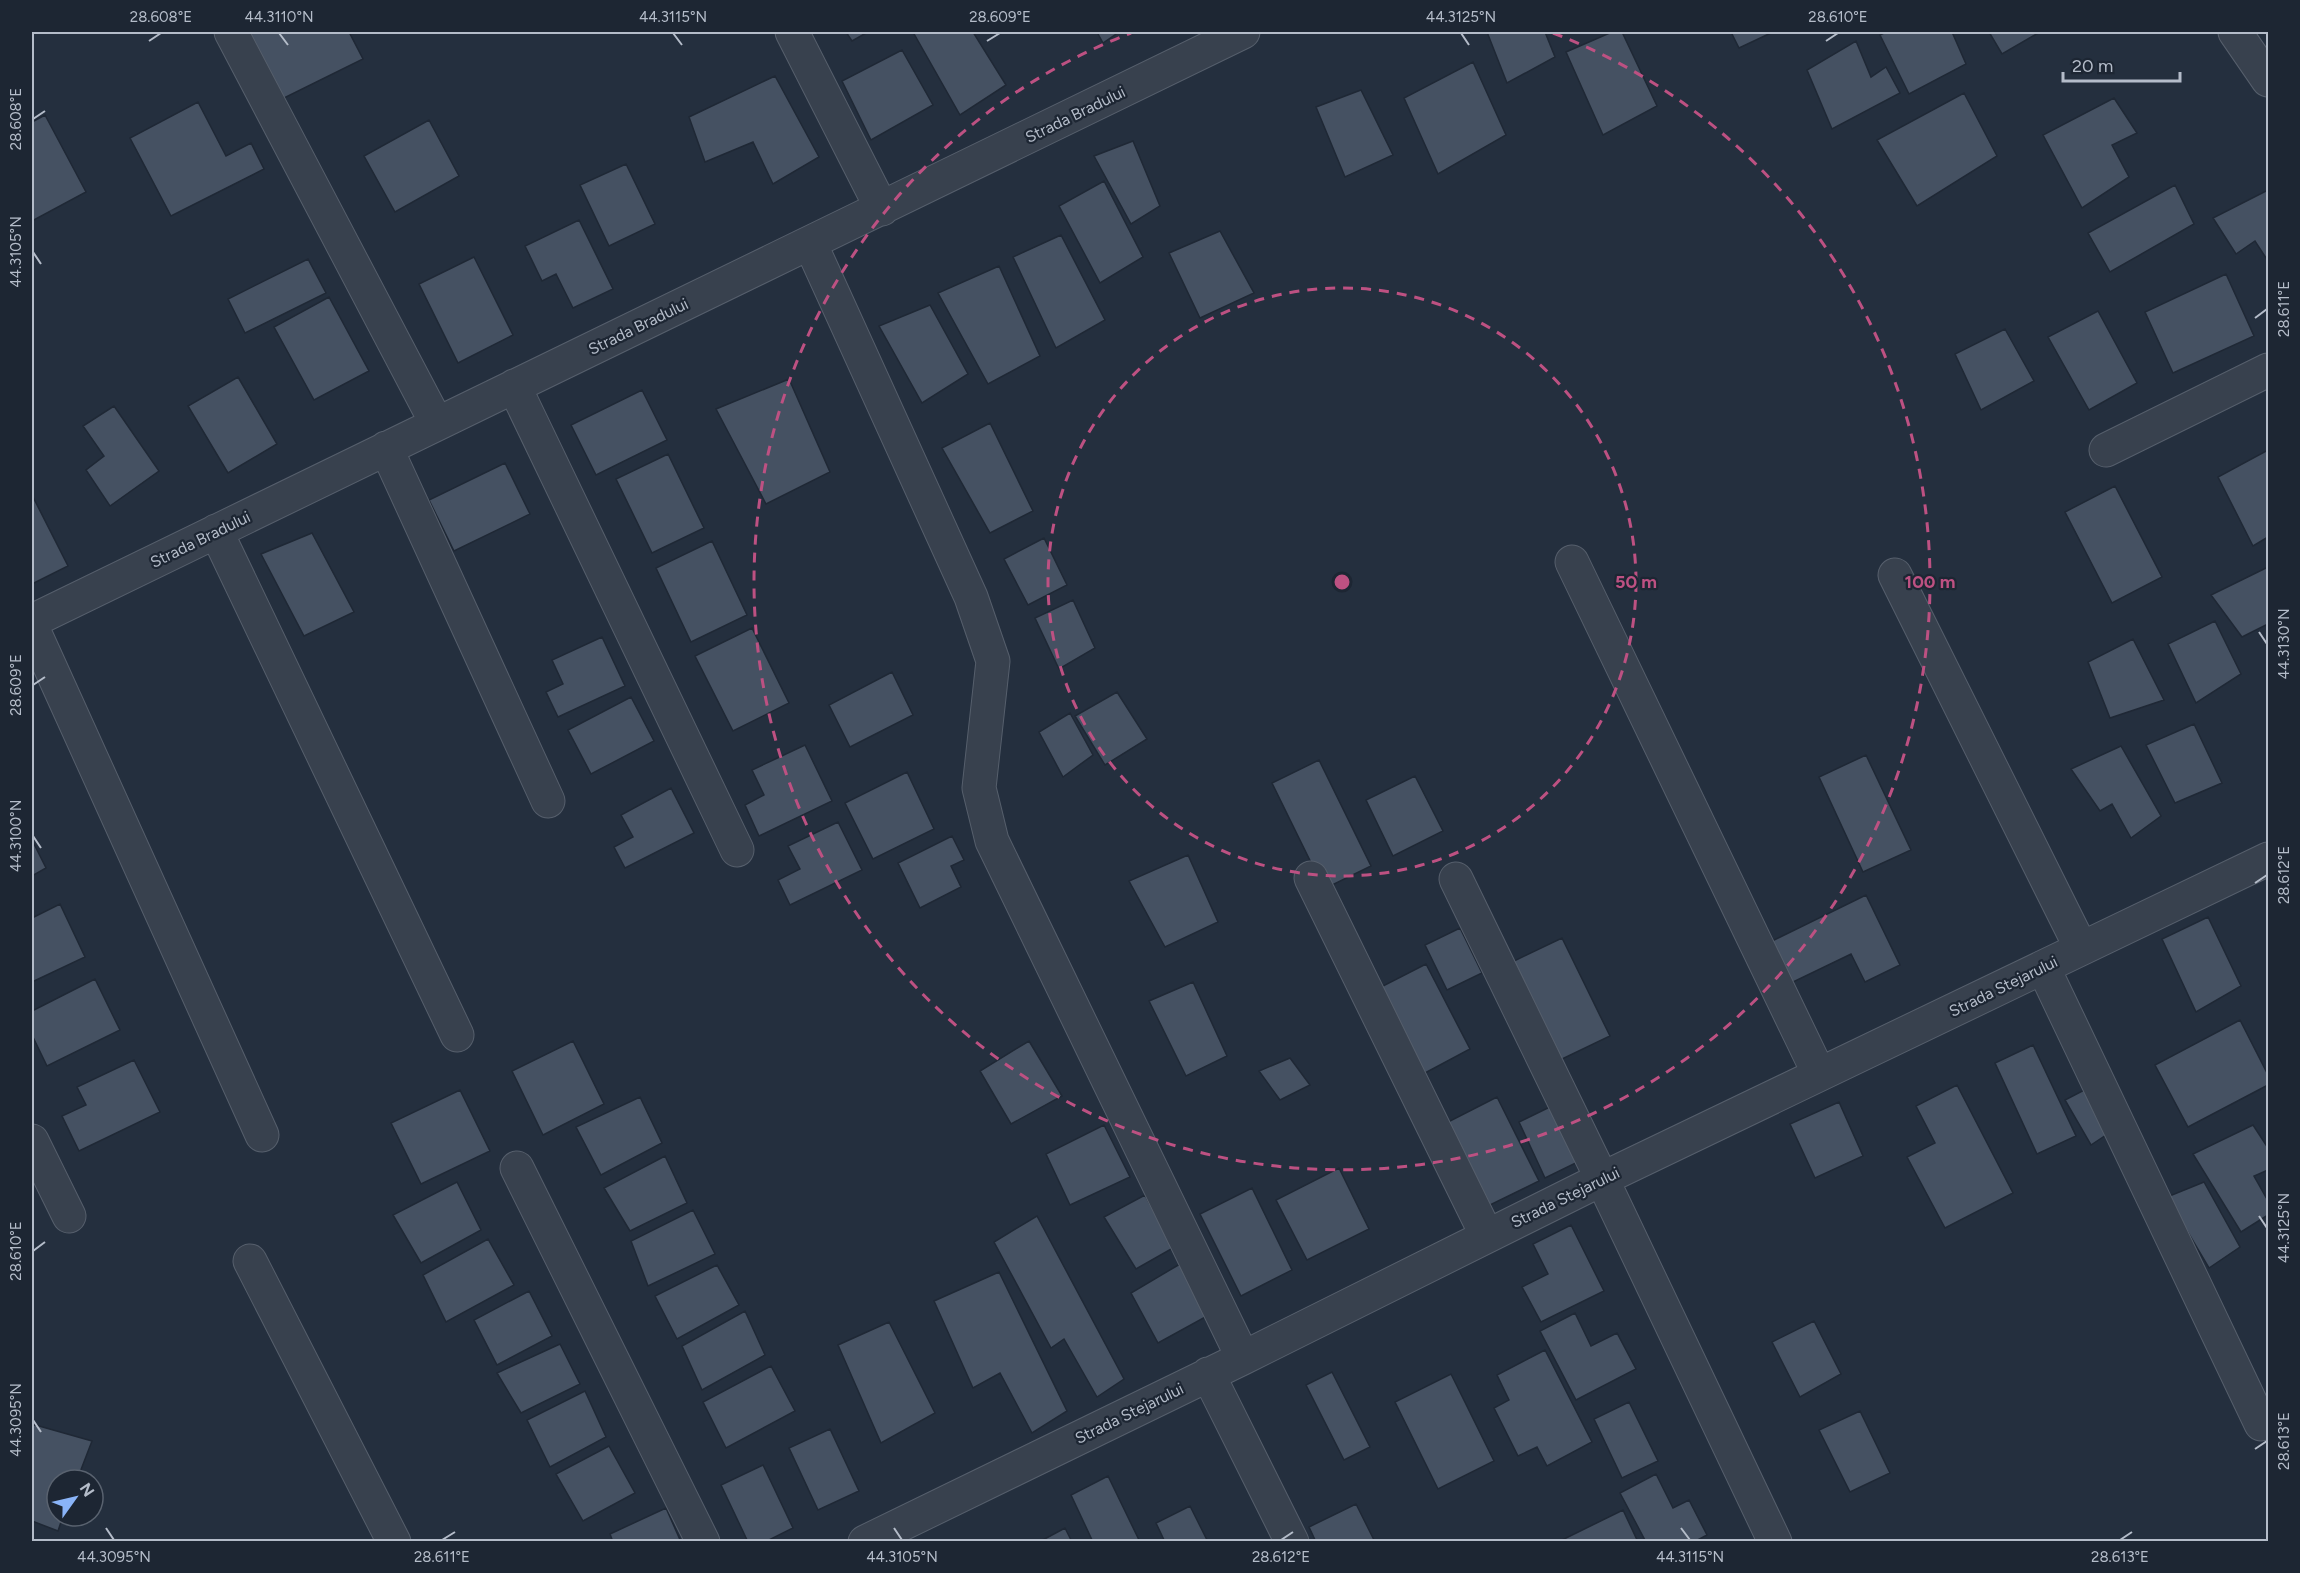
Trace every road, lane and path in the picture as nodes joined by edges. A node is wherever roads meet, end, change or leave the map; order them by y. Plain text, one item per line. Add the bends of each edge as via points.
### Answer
1 (231, 32) edge
2 (792, 32) edge
3 (1244, 32) edge
4 (2235, 32) edge
5 (2268, 80) edge
6 (882, 209) junction
7 (810, 243) junction
8 (2268, 370) edge
9 (514, 386) junction
10 (437, 424) junction
11 (386, 448) junction
12 (2106, 450) dead end
13 (216, 531) junction
14 (1572, 562) dead end
15 (1895, 575) dead end
16 (32, 621) edge
17 (32, 627) edge
18 (548, 801) dead end
19 (737, 850) dead end
20 (2268, 859) edge
21 (1311, 878) dead end
22 (1456, 879) dead end
23 (2081, 948) junction
24 (2043, 967) junction
25 (457, 1035) dead end
26 (1819, 1074) junction
27 (262, 1135) dead end
28 (32, 1140) edge
29 (516, 1168) dead end
30 (1602, 1179) junction
31 (69, 1216) dead end
32 (1487, 1236) junction
33 (250, 1261) dead end
34 (1243, 1358) junction
35 (1208, 1374) junction
36 (2260, 1424) dead end
37 (394, 1542) edge
38 (703, 1542) edge
39 (865, 1542) edge
40 (1292, 1542) edge
41 (1775, 1542) edge

1 - 10 street
2 - 6 street
3 - 6 street, Strada Bradului
4 - 5 street
6 - 7 street, Strada Bradului
7 - 9 street, Strada Bradului
7 - 34 street via 971,597 993,660 979,788 992,842
8 - 12 street
9 - 10 street, Strada Bradului
9 - 19 street
10 - 11 street, Strada Bradului
11 - 13 street, Strada Bradului
11 - 18 street
13 - 16 street, Strada Bradului
13 - 25 street
14 - 26 street
15 - 23 street
17 - 27 street
20 - 23 street, Strada Stejarului
21 - 32 street
22 - 30 street
23 - 24 street, Strada Stejarului
24 - 26 street, Strada Stejarului
24 - 36 street
26 - 30 street, Strada Stejarului
28 - 31 street
29 - 38 street
30 - 32 street, Strada Stejarului
30 - 41 street
32 - 34 street, Strada Stejarului
33 - 37 street
34 - 35 street, Strada Stejarului
35 - 39 street, Strada Stejarului
35 - 40 street

